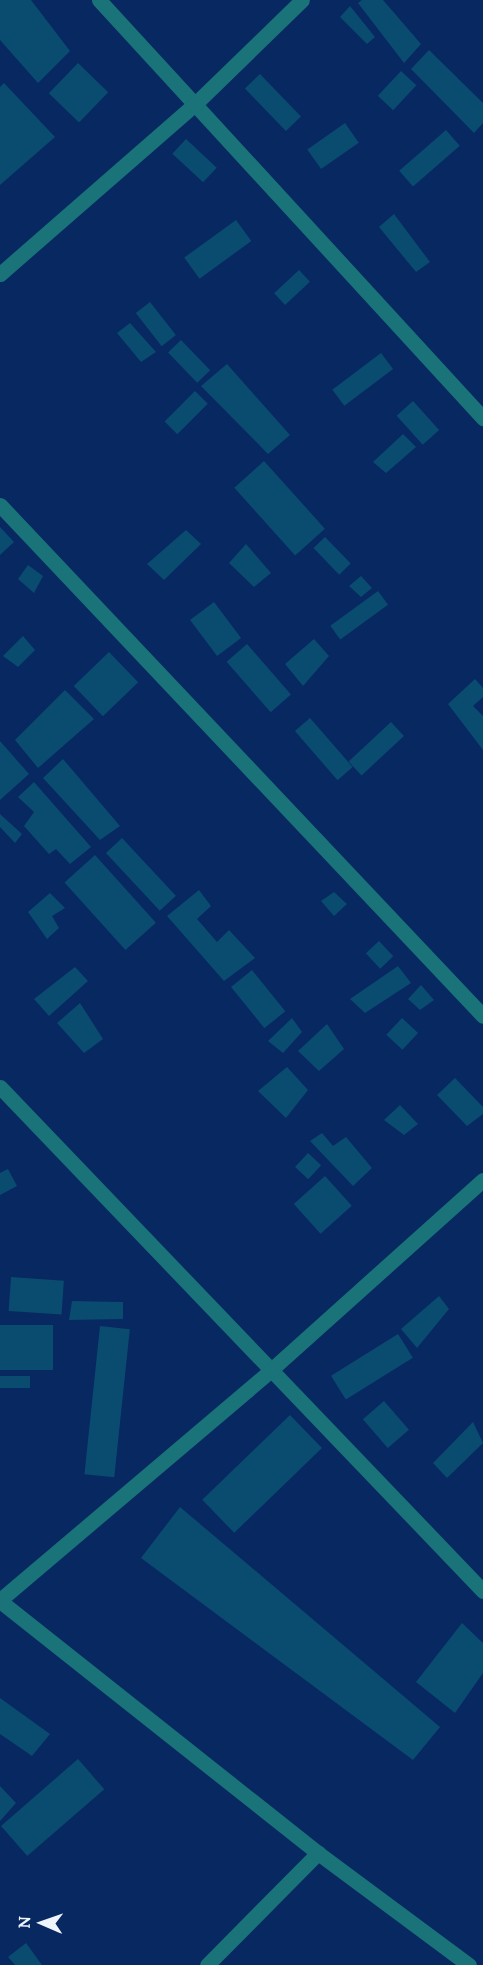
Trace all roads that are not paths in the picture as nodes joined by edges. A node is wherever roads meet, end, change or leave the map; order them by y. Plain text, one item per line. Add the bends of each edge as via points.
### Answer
1 (99, 0) edge
2 (302, 0) edge
3 (195, 104) junction
4 (0, 274) edge
5 (483, 418) edge
6 (0, 505) edge
7 (483, 1016) edge
8 (0, 1087) edge
9 (483, 1180) edge
10 (272, 1369) junction
11 (483, 1591) edge
12 (0, 1601) edge
13 (318, 1853) junction
14 (207, 1965) edge
15 (469, 1965) edge

1 - 3 street
2 - 3 street
3 - 4 street
3 - 5 street
6 - 7 street
8 - 10 street
9 - 10 street
10 - 11 street
10 - 12 street
12 - 13 street
13 - 14 street
13 - 15 street

